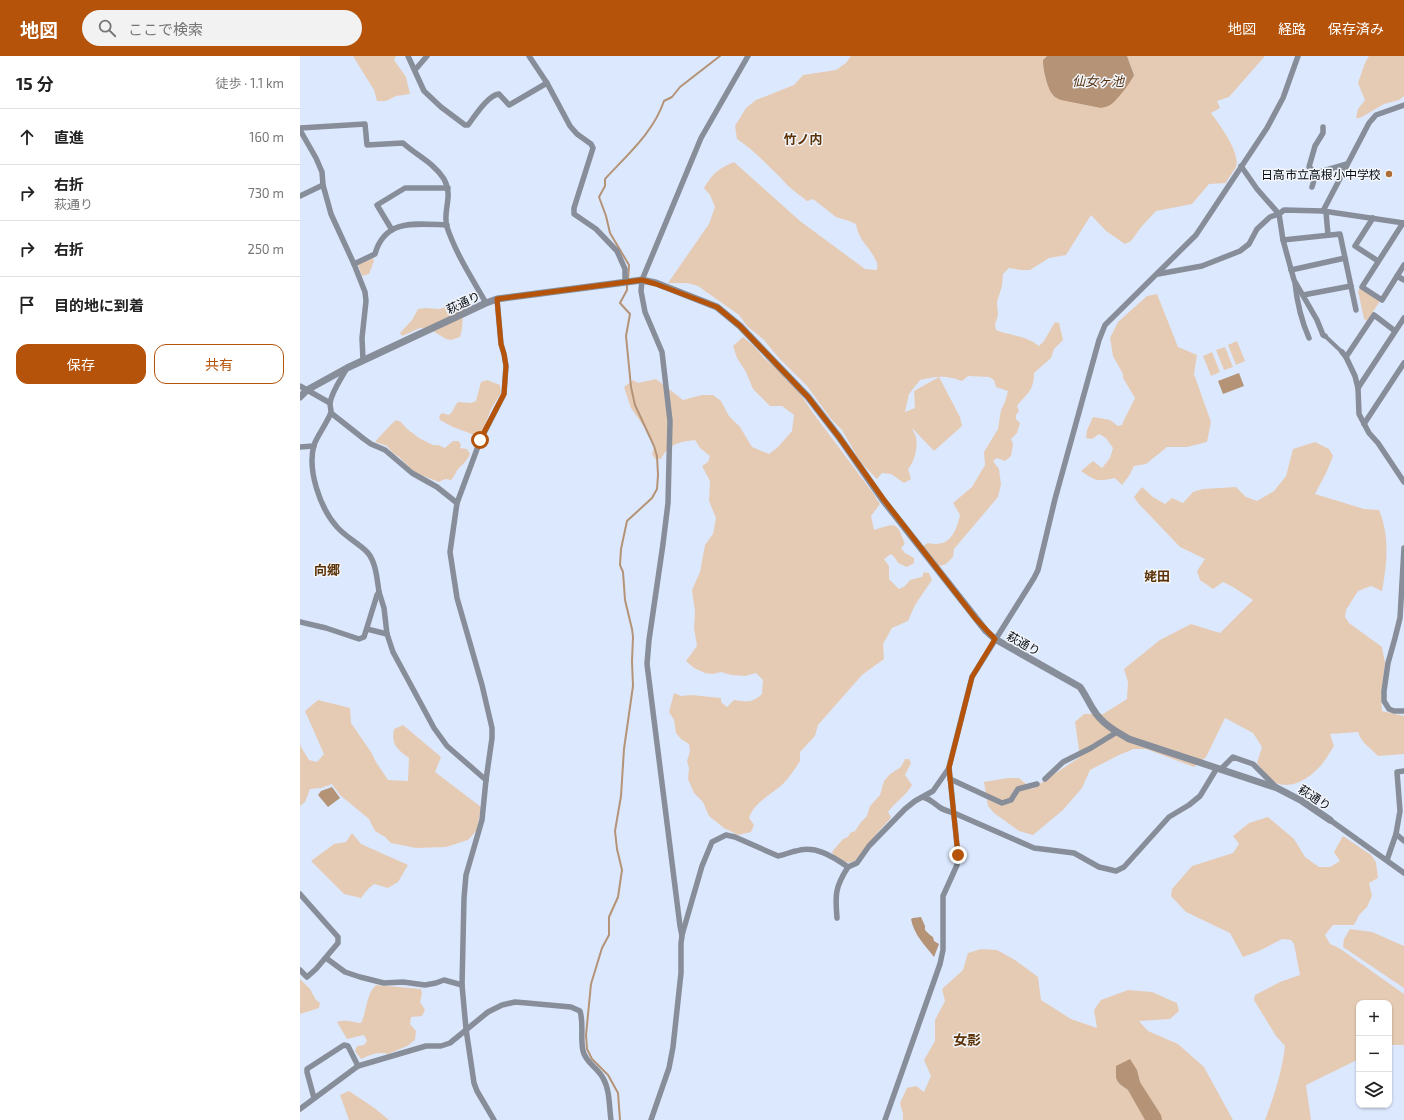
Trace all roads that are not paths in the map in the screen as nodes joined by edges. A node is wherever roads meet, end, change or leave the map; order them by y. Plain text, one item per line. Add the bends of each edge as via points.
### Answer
1 (408, 56) edge
2 (426, 56) edge
3 (529, 56) edge
4 (748, 56) edge
5 (1298, 56) edge
6 (415, 70) junction
7 (547, 83) junction
8 (1404, 104) edge
9 (1323, 126) dead end
10 (300, 129) edge
11 (1347, 164) junction
12 (1242, 166) junction
13 (1316, 173) junction
14 (323, 185) junction
15 (1312, 187) dead end
16 (448, 188) junction
17 (300, 196) edge
18 (1324, 211) junction
19 (1279, 214) junction
20 (1373, 218) junction
21 (1403, 223) edge
22 (447, 225) junction
23 (392, 230) junction
24 (1328, 235) junction
25 (1283, 240) junction
26 (1345, 258) junction
27 (1378, 261) junction
28 (354, 264) junction
29 (1404, 265) edge
30 (1291, 270) junction
31 (1158, 274) junction
32 (1397, 276) junction
33 (642, 280) junction
34 (1294, 280) junction
35 (1404, 280) edge
36 (625, 282) junction
37 (1351, 286) junction
38 (1303, 295) junction
39 (497, 299) junction
40 (486, 303) junction
41 (1356, 310) dead end
42 (1404, 318) edge
43 (1395, 331) junction
44 (1325, 336) joint
45 (1309, 338) dead end
46 (1344, 355) junction
47 (363, 360) junction
48 (1404, 363) edge
49 (347, 368) junction
50 (300, 386) edge
51 (1358, 388) junction
52 (307, 390) junction
53 (300, 397) edge
54 (330, 403) junction
55 (331, 413) junction
56 (1364, 424) junction
57 (314, 446) junction
58 (300, 447) edge
59 (1404, 482) edge
60 (456, 504) junction
61 (1404, 548) edge
62 (379, 592) junction
63 (300, 622) edge
64 (367, 629) junction
65 (387, 634) junction
66 (995, 639) junction
67 (1404, 711) edge
68 (1117, 732) junction
69 (949, 768) junction
70 (1219, 768) junction
71 (1404, 771) edge
72 (950, 779) junction
73 (1046, 779) dead end
74 (486, 780) junction
75 (1037, 784) dead end
76 (1277, 788) junction
77 (933, 791) junction
78 (923, 797) junction
79 (931, 800) junction
80 (954, 813) junction
81 (1330, 820) joint
82 (1396, 834) junction
83 (1404, 840) edge
84 (1387, 860) junction
85 (848, 867) junction
86 (1404, 873) edge
87 (300, 894) edge
88 (837, 918) dead end
89 (682, 936) junction
90 (326, 958) junction
91 (300, 970) edge
92 (462, 985) junction
93 (466, 1030) junction
94 (358, 1066) junction
95 (314, 1098) junction
96 (300, 1109) edge
97 (494, 1120) edge
98 (611, 1120) edge
99 (651, 1120) edge
100 (885, 1120) edge

1 - 6 street
2 - 6 street
3 - 7 street
4 - 33 street via 701,138
5 - 12 street via 1273,118
6 - 7 street via 424,91 465,125 468,125 496,94 509,105
7 - 36 street via 570,126 593,148 574,214 596,229 618,250 625,268
8 - 11 street via 1376,115
9 - 13 street via 1323,133 1315,146 1309,167
10 - 14 street via 322,172
10 - 16 street via 364,124 367,145 403,142 437,171
11 - 13 street
11 - 18 street
12 - 19 street via 1257,189
12 - 31 street via 1196,234
13 - 15 street
14 - 17 street
14 - 28 street via 331,214
16 - 22 street
16 - 23 street via 405,188 377,205
18 - 19 street via 1284,210
18 - 20 street
18 - 24 street
19 - 25 street
19 - 31 street via 1270,217 1257,229 1249,244 1240,251 1202,266
20 - 21 street
20 - 27 street via 1355,246
21 - 27 street
22 - 23 street via 401,225
22 - 40 street via 464,266
23 - 28 street via 382,237 375,254
24 - 25 street
24 - 26 street via 1340,234
25 - 30 street
26 - 30 street
26 - 37 street
27 - 32 street via 1362,287 1382,300
28 - 47 street via 366,301 362,338
29 - 32 street
30 - 34 street
31 - 66 street via 1105,325 1087,379 1040,564 1034,578
32 - 35 street
33 - 36 street, 萩通り
33 - 66 street, 萩通り via 717,307 740,326 808,397 884,500 976,619
33 - 89 street via 641,291 645,312 662,352 670,421 668,503 647,664
34 - 38 street
34 - 45 street via 1297,303
36 - 39 street, 萩通り
37 - 38 street
37 - 41 street
38 - 44 street
39 - 40 street, 萩通り
39 - 60 street via 501,344 506,366 504,394 480,440
40 - 47 street, 萩通り
42 - 43 street
43 - 46 street via 1374,315
43 - 51 street
44 - 46 street
46 - 51 street
47 - 49 street, 萩通り
48 - 56 street
49 - 52 street, 萩通り
49 - 54 street via 336,386
50 - 52 street
51 - 56 street via 1359,414
52 - 53 street, 萩通り
52 - 54 street
54 - 55 street
55 - 57 street
55 - 60 street via 364,440 385,450
56 - 59 street
57 - 58 street
57 - 62 street via 312,470 324,506 337,527 370,556
60 - 74 street via 450,552 458,598 490,717 492,738
61 - 67 street via 1400,618 1388,663 1384,701 1389,709
62 - 64 street
62 - 65 street
63 - 64 street via 359,639 364,637
64 - 65 street
65 - 74 street via 393,652 434,728 447,746
66 - 68 street, 萩通り via 1080,687 1093,710
66 - 69 street via 972,677
68 - 70 street, 萩通り via 1129,739
68 - 73 street via 1064,762
69 - 72 street
69 - 77 street
70 - 76 street, 萩通り
70 - 76 street via 1234,757 1243,760 1253,764
70 - 80 street via 1200,796 1169,817 1124,867 1116,871 1099,867 1074,852 1034,848
71 - 82 street via 1397,772 1400,811
72 - 75 street via 1002,803 1011,800 1018,789
72 - 80 street
74 - 92 street via 482,820 466,875
76 - 81 street, 萩通り
77 - 78 street
77 - 79 street
78 - 79 street
78 - 85 street via 889,825 857,863
79 - 80 street via 945,811
80 - 100 street via 958,855 957,865 943,896 943,950 940,964
81 - 84 street, 萩通り
82 - 83 street
82 - 84 street
84 - 86 street, 萩通り
85 - 88 street via 839,881 835,898
85 - 89 street via 833,857 809,848 778,856 735,837 726,835 717,838 712,842 702,866
87 - 90 street via 338,937 338,944
89 - 99 street via 673,1047 669,1068
90 - 91 street via 307,977
90 - 92 street via 345,972 384,983 425,985 444,980
92 - 93 street
93 - 94 street via 441,1046 426,1046
93 - 97 street via 474,1083
93 - 98 street via 502,1004 515,1002 571,1007 580,1011 583,1050 586,1059 606,1084
94 - 95 street
94 - 95 street via 348,1046 344,1045 308,1068
95 - 96 street

